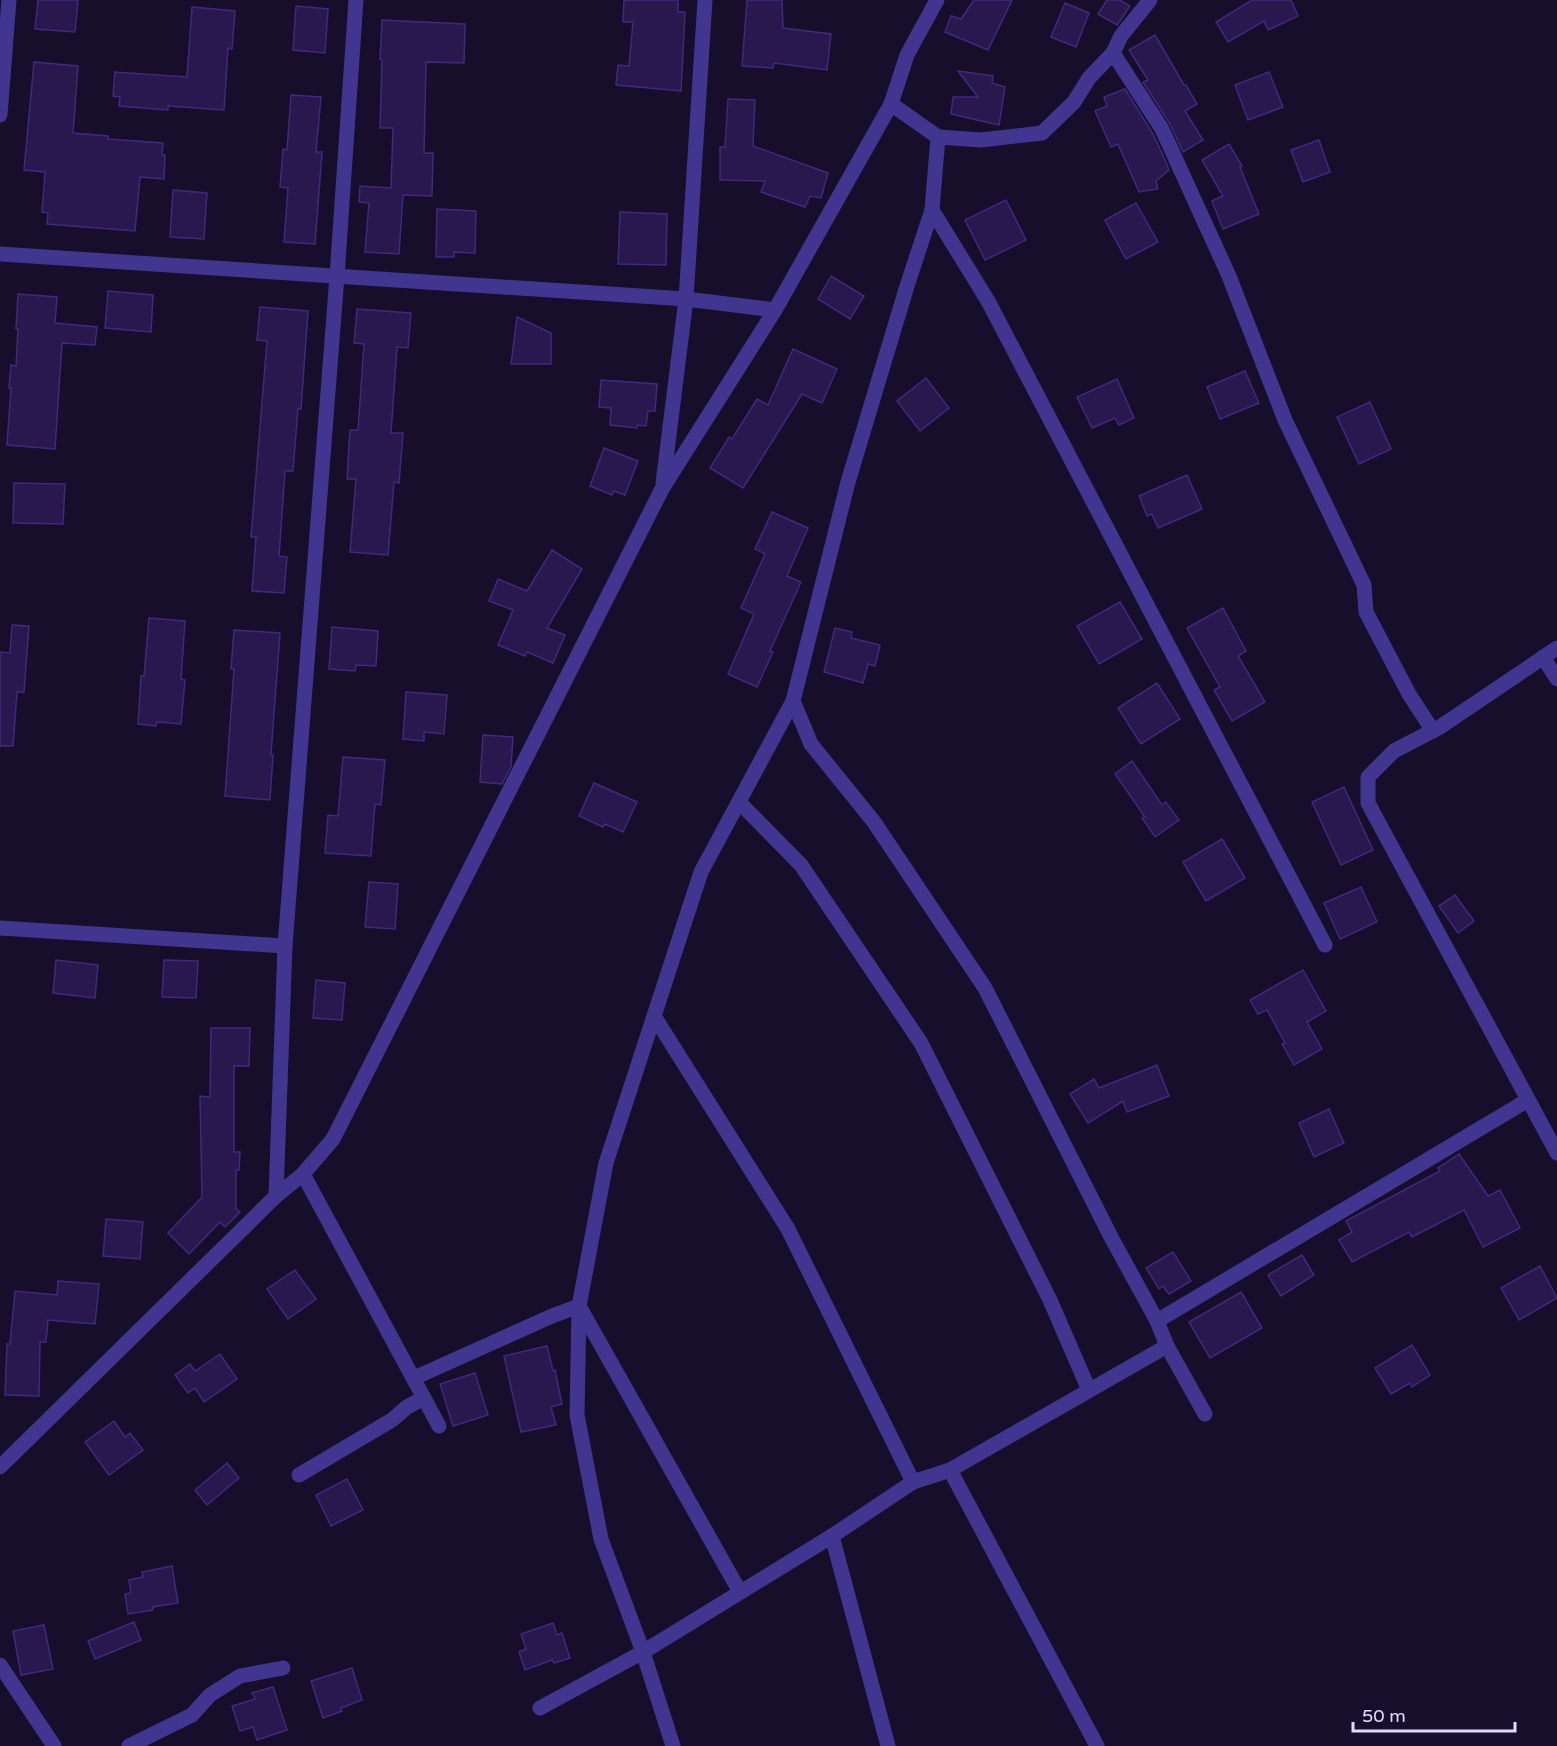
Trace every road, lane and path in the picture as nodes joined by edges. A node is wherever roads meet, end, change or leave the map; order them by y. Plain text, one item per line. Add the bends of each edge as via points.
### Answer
1 (9, 0) edge
2 (356, 0) edge
3 (705, 0) edge
4 (937, 0) edge
5 (1150, 0) edge
6 (1113, 53) junction
7 (891, 104) junction
8 (0, 115) edge
9 (938, 137) junction
10 (932, 210) junction
11 (0, 255) edge
12 (337, 276) junction
13 (686, 300) junction
14 (776, 310) junction
15 (662, 489) junction
16 (1557, 648) edge
17 (1543, 657) junction
18 (1557, 679) edge
19 (793, 701) junction
20 (1433, 731) junction
21 (739, 802) junction
22 (0, 928) edge
23 (1325, 945) dead end
24 (285, 946) junction
25 (654, 1016) junction
26 (1528, 1100) junction
27 (1557, 1153) edge
28 (303, 1174) junction
29 (276, 1196) junction
30 (579, 1306) junction
31 (1157, 1321) junction
32 (1167, 1346) junction
33 (414, 1378) junction
34 (1089, 1390) junction
35 (424, 1398) junction
36 (1205, 1414) dead end
37 (439, 1426) dead end
38 (0, 1467) edge
39 (950, 1470) junction
40 (299, 1475) dead end
41 (913, 1482) junction
42 (832, 1536) junction
43 (740, 1592) junction
44 (643, 1652) junction
45 (0, 1665) edge
46 (283, 1668) dead end
47 (540, 1708) dead end
48 (54, 1746) edge
49 (129, 1746) edge
50 (673, 1746) edge
51 (888, 1746) edge
52 (1097, 1746) edge

1 - 8 street
2 - 12 street
3 - 13 street
4 - 7 street via 906,56
5 - 6 street via 1120,36
6 - 9 street via 1089,78 1074,102 1042,133 981,140
6 - 20 street via 1162,129 1229,276 1285,420 1364,585 1366,612
7 - 9 street
7 - 14 street
9 - 10 street
10 - 19 street via 848,482
10 - 23 street via 988,301
11 - 12 street
12 - 13 street
12 - 24 street
13 - 14 street
13 - 15 street
14 - 15 street
15 - 28 street via 333,1139
16 - 17 street
17 - 18 street
17 - 20 street
19 - 21 street
19 - 31 street via 811,744 874,822 985,988
20 - 26 street via 1394,751 1368,777 1368,803
21 - 25 street via 701,872
21 - 34 street via 801,865 921,1043 1050,1300
22 - 24 street
24 - 29 street
25 - 30 street via 606,1163
25 - 41 street via 788,1229
26 - 27 street
26 - 31 street
28 - 29 street
28 - 33 street
29 - 38 street
30 - 33 street
30 - 43 street
30 - 44 street via 577,1415 601,1539
31 - 32 street
32 - 34 street
32 - 36 street
33 - 35 street
34 - 39 street
35 - 37 street
35 - 40 street
39 - 41 street
39 - 52 street
41 - 42 street
42 - 43 street
42 - 51 street
43 - 44 street
44 - 47 street
44 - 50 street
45 - 48 street
46 - 49 street via 240,1676 210,1695 192,1715

